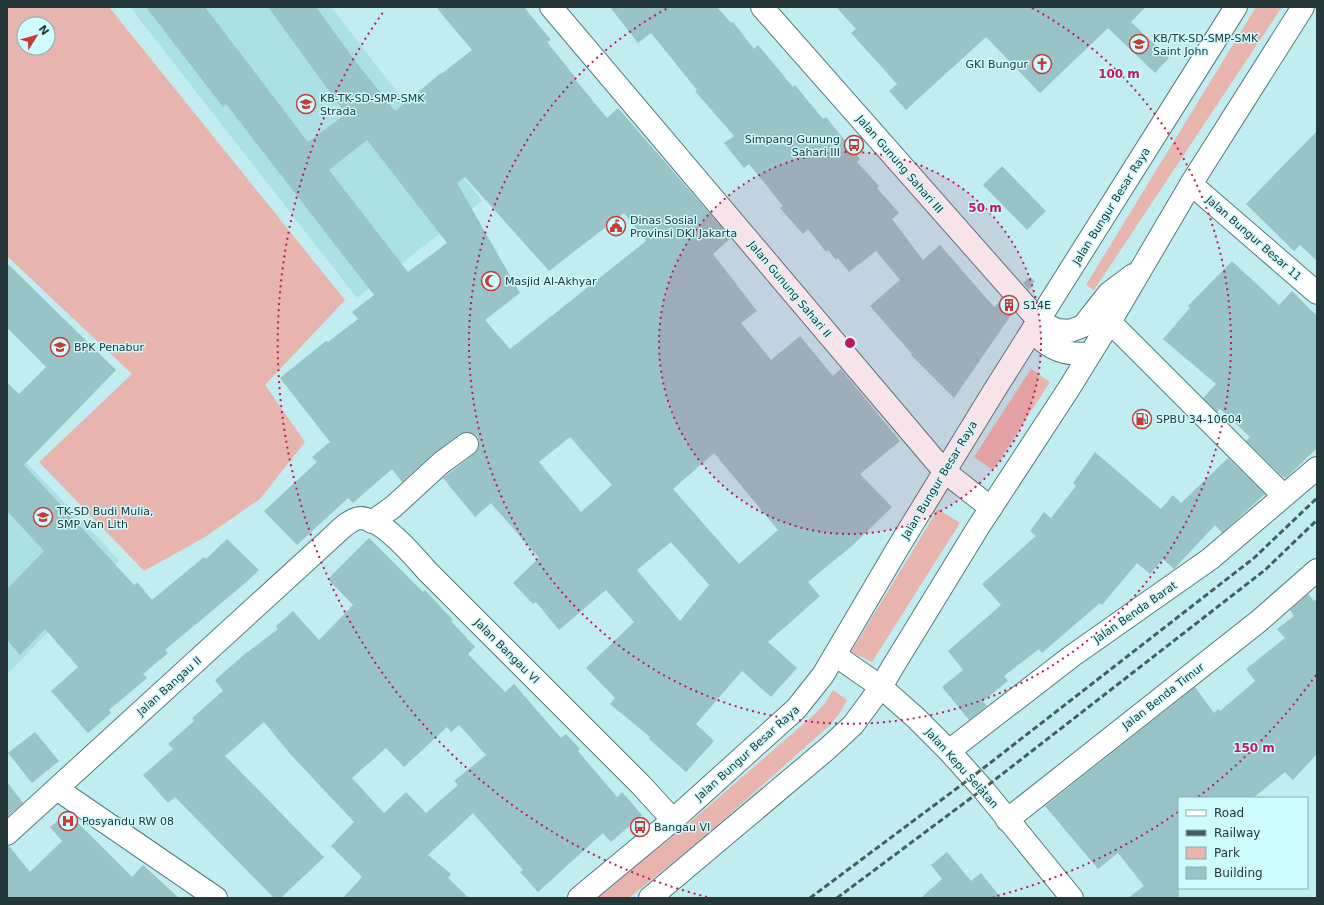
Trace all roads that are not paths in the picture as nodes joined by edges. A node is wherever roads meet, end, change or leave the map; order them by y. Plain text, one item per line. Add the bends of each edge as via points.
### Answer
1 (551, 7) edge
2 (762, 7) edge
3 (1236, 7) edge
4 (1303, 7) edge
5 (1191, 184) junction
6 (1141, 268) junction
7 (1317, 293) edge
8 (1110, 322) junction
9 (1035, 326) junction
10 (1020, 351) junction
11 (1091, 353) junction
12 (1071, 385) junction
13 (467, 444) dead end
14 (1317, 468) edge
15 (944, 471) junction
16 (1284, 496) junction
17 (991, 508) junction
18 (372, 522) junction
19 (331, 538) joint
20 (1317, 570) edge
21 (835, 655) junction
22 (881, 687) junction
23 (949, 751) junction
24 (57, 789) junction
25 (673, 820) junction
26 (1007, 820) junction
27 (7, 834) edge
28 (216, 898) edge
29 (579, 898) edge
30 (650, 898) edge
31 (1072, 898) edge

1 - 15 street, Jalan Gunung Sahari II
2 - 9 street, Jalan Gunung Sahari III
3 - 9 street, Jalan Bungur Besar Raya
4 - 5 street
5 - 6 street
5 - 7 street, Jalan Bungur Besar 11
6 - 8 street
6 - 9 street via 1109,293 1083,326 1070,331
8 - 11 street
8 - 16 street
9 - 10 street, Jalan Bungur Besar Raya
9 - 11 street, Jalan Gunung Sahari III via 1041,341 1052,348 1071,354
10 - 12 street via 1033,351 1056,363
10 - 15 street, Jalan Bungur Besar Raya
11 - 12 street
12 - 17 street
13 - 18 street
14 - 16 street, Jalan Benda Barat
15 - 17 street, Jalan Gunung Sahari II
15 - 21 street, Jalan Bungur Besar Raya
16 - 23 street, Jalan Benda Barat via 1210,559 1072,656
17 - 22 street
18 - 19 street, Jalan Bangau VI via 361,518 351,522
18 - 25 street, Jalan Bangau VI via 390,532 410,550 427,571
19 - 24 street, Jalan Bangau II
20 - 26 street, Jalan Benda Timur via 1259,620
21 - 22 street, Jalan Kepu Selatan
21 - 25 street, Jalan Bungur Besar Raya via 796,709
22 - 23 street, Jalan Kepu Selatan
22 - 30 street via 853,725 827,749
23 - 26 street, Jalan Kepu Selatan
24 - 27 street, Jalan Bangau II
24 - 28 street
25 - 29 street, Jalan Bungur Besar Raya
26 - 31 street, Jalan Kepu Selatan

